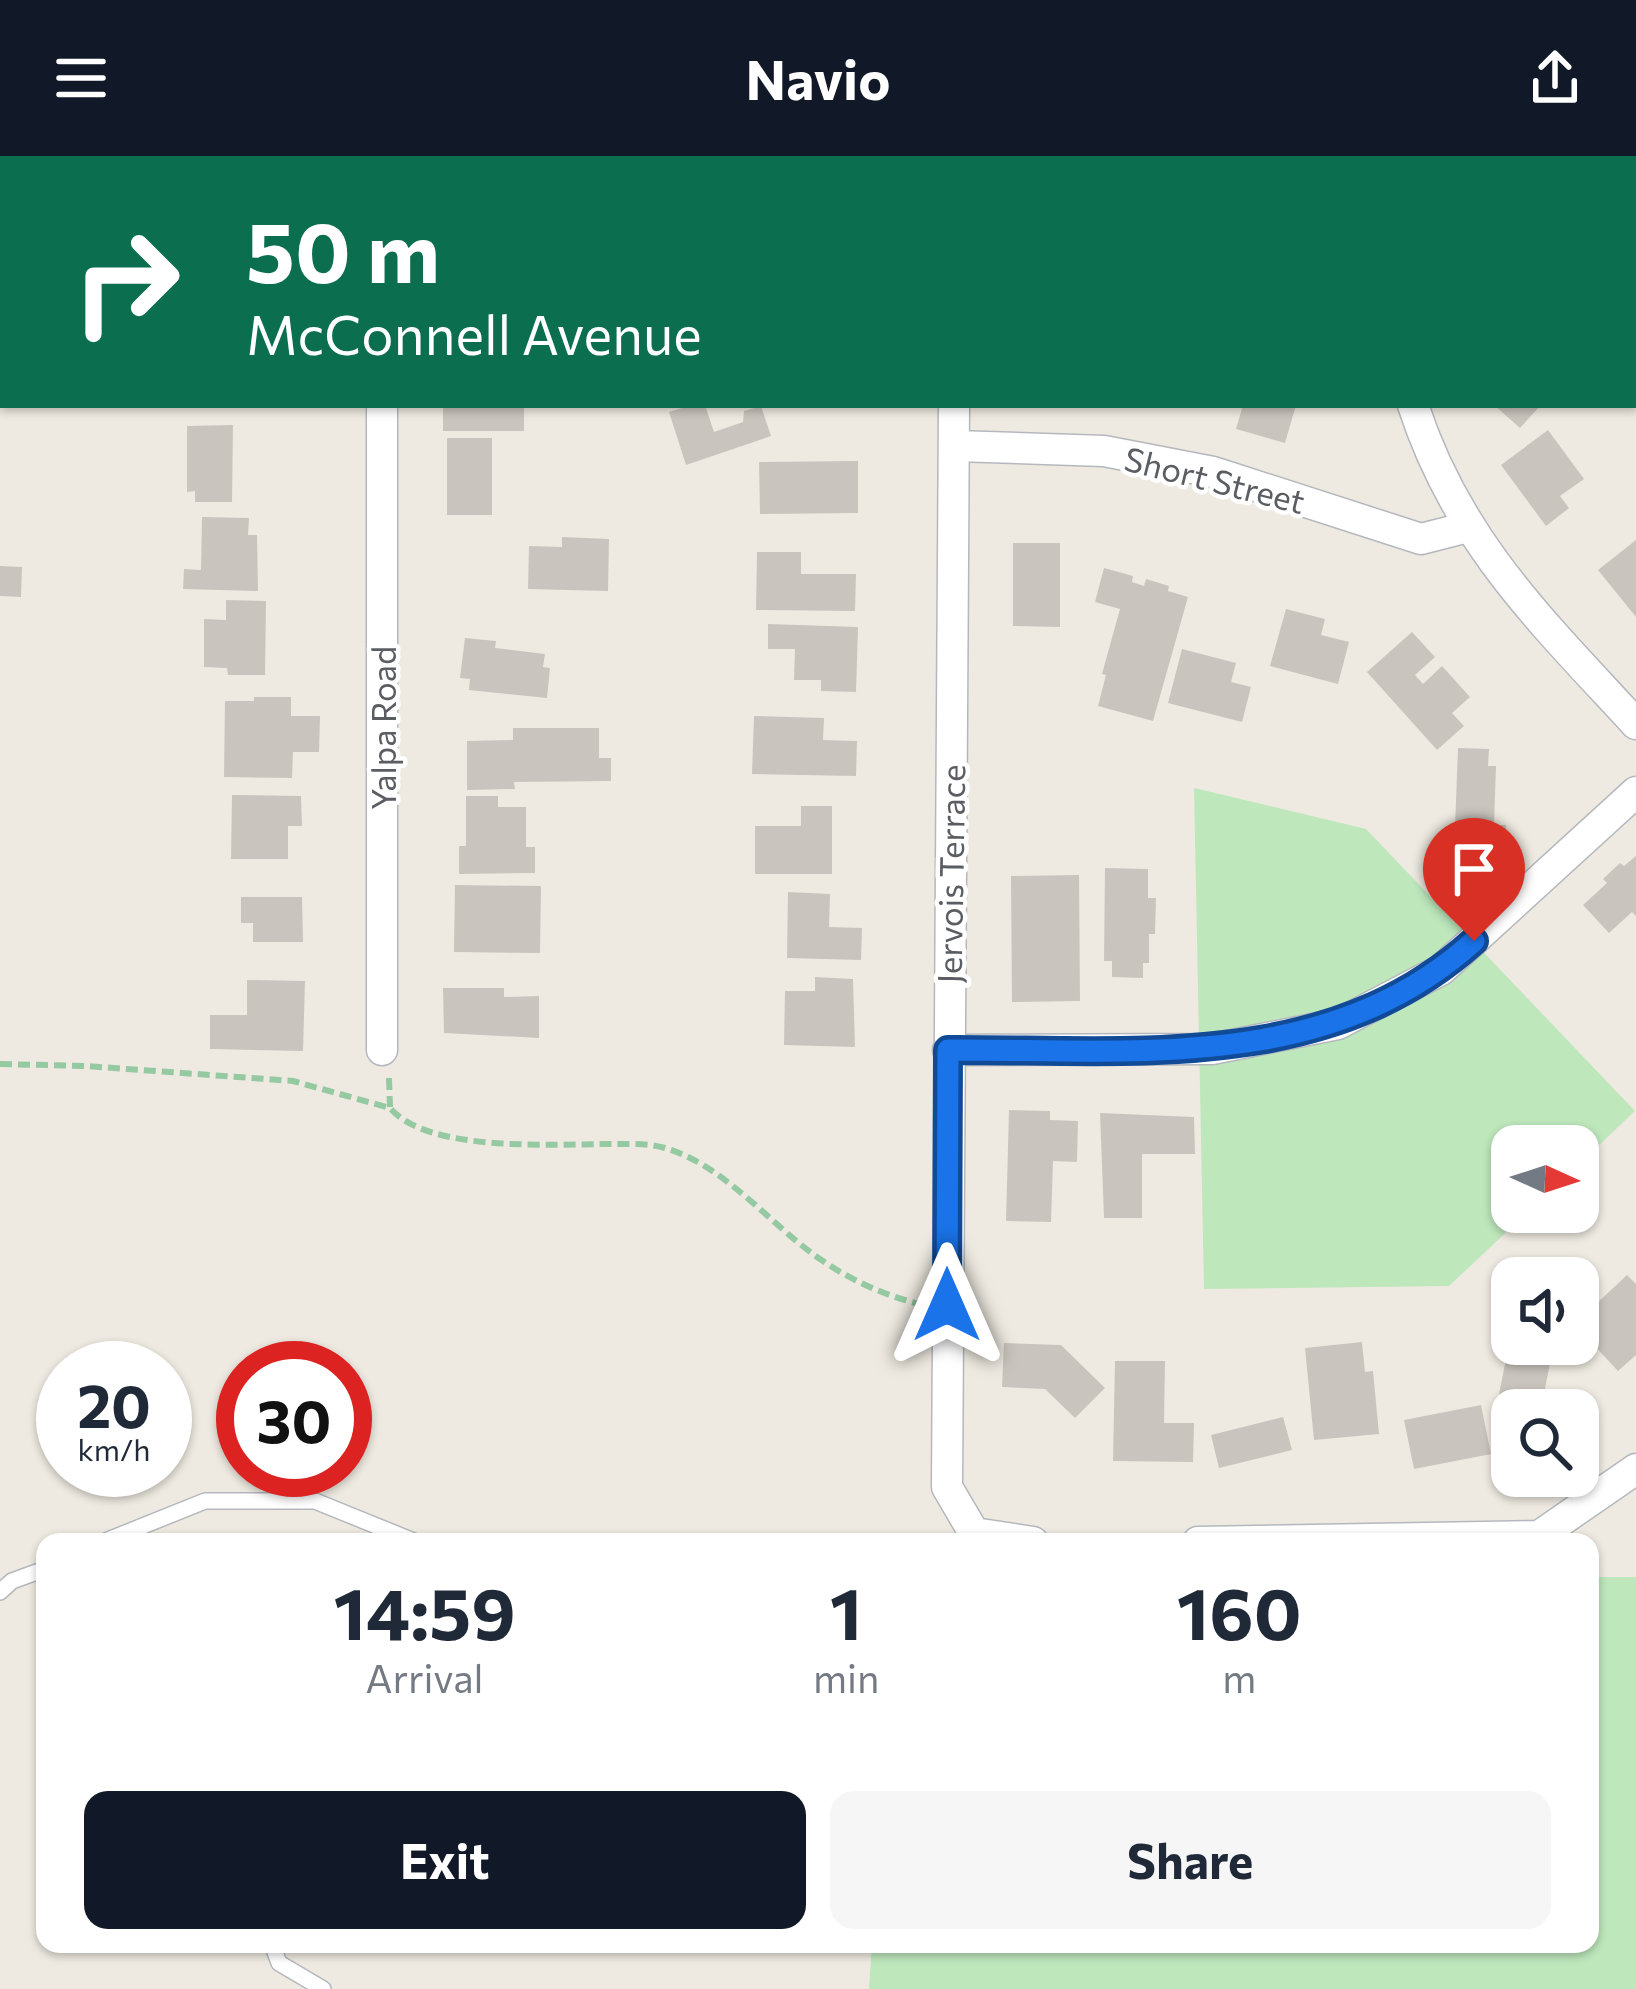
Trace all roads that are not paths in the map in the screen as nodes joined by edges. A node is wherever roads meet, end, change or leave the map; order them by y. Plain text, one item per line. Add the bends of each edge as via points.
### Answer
1 (382, 408) edge
2 (954, 408) edge
3 (1414, 408) edge
4 (955, 446) junction
5 (1468, 527) junction
6 (1636, 724) edge
7 (1636, 792) edge
8 (382, 1050) dead end
9 (948, 1050) junction
10 (1636, 1469) edge
11 (129, 1533) edge
12 (394, 1533) edge
13 (974, 1533) edge
14 (1543, 1533) edge
15 (36, 1572) edge
16 (0, 1592) edge
17 (275, 1953) edge
18 (323, 1989) edge

1 - 8 street, Yalpa Road
2 - 4 street, Jervois Terrace
3 - 5 street
4 - 5 street, Short Street via 1104,451 1213,472 1421,539
4 - 9 street, Jervois Terrace
5 - 6 street via 1508,584
7 - 9 street via 1441,970 1338,1024 1212,1049
9 - 13 street, Jervois Terrace via 947,1487
10 - 14 street
11 - 12 lane via 205,1501 315,1501
15 - 16 lane
17 - 18 lane

